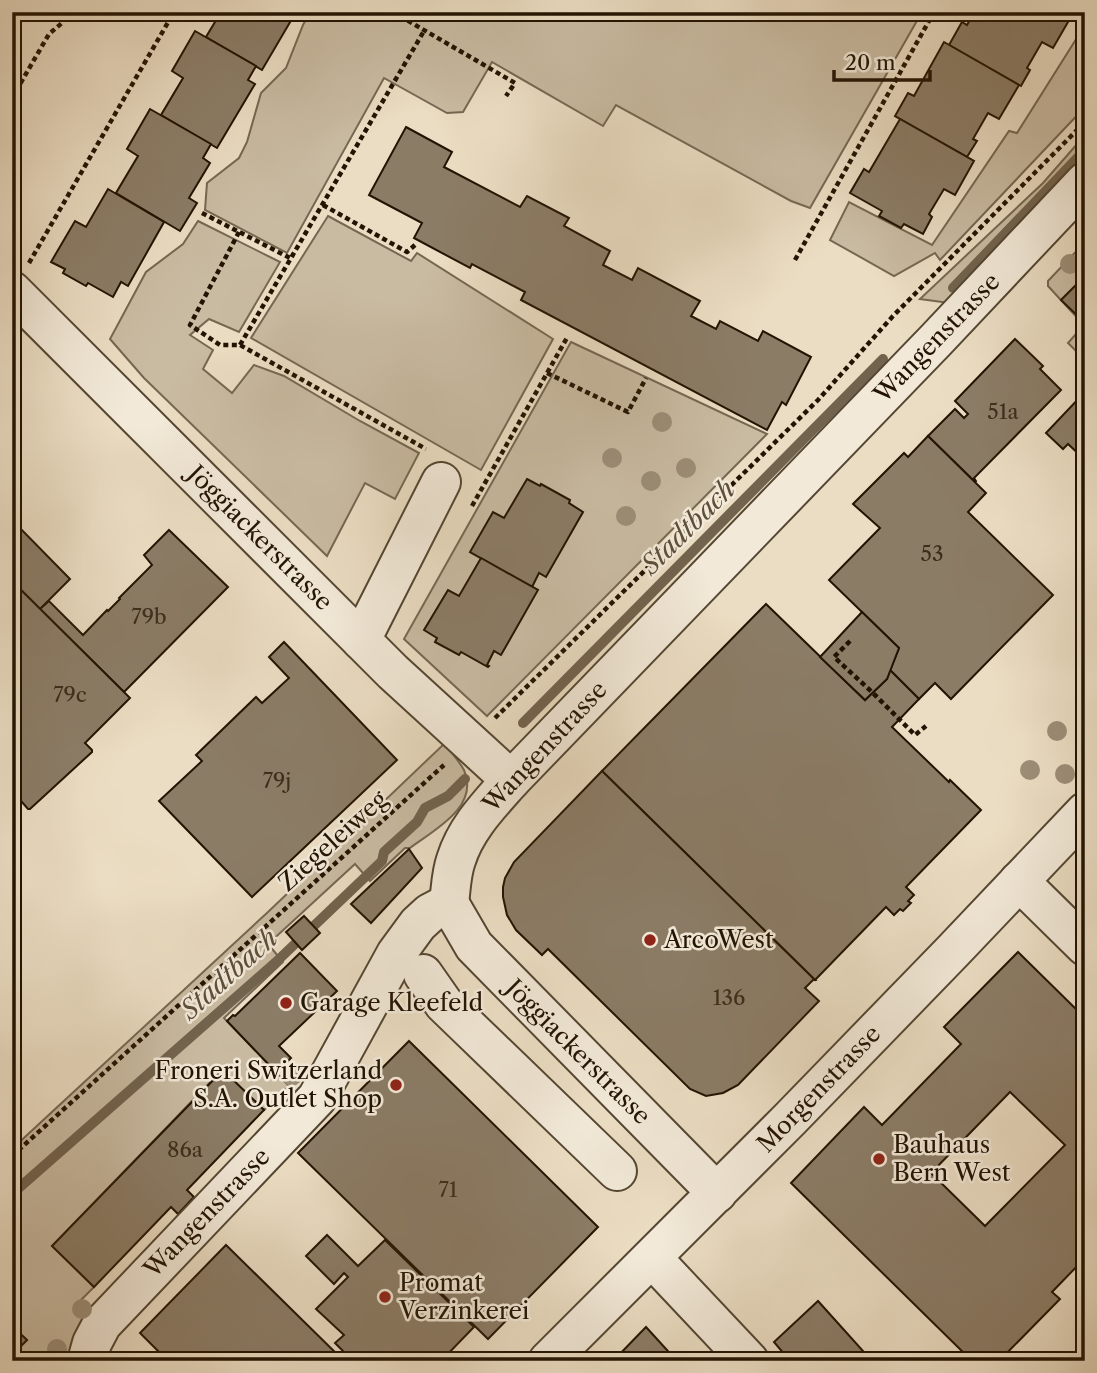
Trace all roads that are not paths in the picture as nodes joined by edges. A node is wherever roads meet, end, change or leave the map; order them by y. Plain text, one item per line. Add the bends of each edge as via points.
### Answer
1 (1085, 182) edge
2 (18, 282) edge
3 (434, 466) road end
4 (361, 640) junction
5 (511, 780) junction
6 (1085, 811) edge
7 (1019, 881) junction
8 (449, 903) junction
9 (468, 937) junction
10 (1085, 946) edge
11 (407, 968) junction
12 (341, 1096) dead end
13 (617, 1171) dead end
14 (717, 1193) junction
15 (652, 1258) junction
16 (87, 1361) edge
17 (548, 1361) edge
18 (749, 1361) edge

1 - 5 street, Wangenstrasse
2 - 4 street, Jöggiackerstrasse
3 - 4 street
4 - 5 street, Jöggiackerstrasse
5 - 8 street, Wangenstrasse via 474,822 460,847
6 - 7 street, Morgenstrasse
7 - 10 street
7 - 14 street, Morgenstrasse
8 - 9 street, Jöggiackerstrasse
8 - 11 street, Wangenstrasse via 418,924
9 - 11 street
9 - 14 street, Jöggiackerstrasse
11 - 12 street via 395,995 371,1028
11 - 13 street
11 - 16 street, Wangenstrasse via 342,1054 317,1098 102,1324
14 - 15 street, Morgenstrasse
15 - 17 street, Morgenstrasse
15 - 18 street

